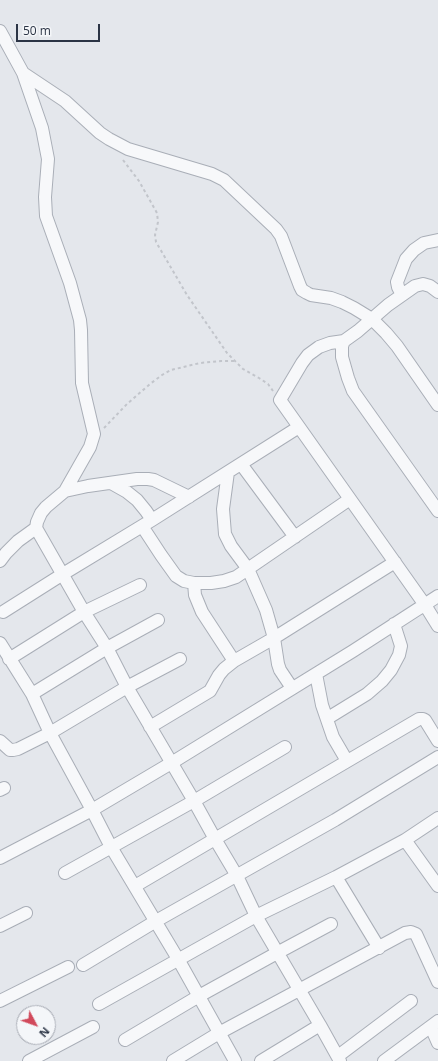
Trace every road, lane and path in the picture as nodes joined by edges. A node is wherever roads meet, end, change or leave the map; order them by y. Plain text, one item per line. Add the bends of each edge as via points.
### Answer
1 (0, 31) edge
2 (23, 73) junction
3 (120, 156) dead end
4 (438, 240) edge
5 (438, 292) edge
6 (402, 296) junction
7 (372, 319) junction
8 (344, 341) junction
9 (234, 361) junction
10 (280, 400) junction
11 (438, 405) edge
12 (299, 427) junction
13 (93, 439) junction
14 (241, 464) junction
15 (228, 472) junction
16 (111, 483) junction
17 (65, 491) junction
18 (189, 497) junction
19 (350, 499) junction
20 (438, 511) edge
21 (147, 523) junction
22 (36, 528) junction
23 (295, 537) junction
24 (0, 561) edge
25 (395, 562) junction
26 (248, 569) junction
27 (63, 574) junction
28 (194, 583) junction
29 (140, 585) dead end
30 (438, 596) edge
31 (425, 605) junction
32 (3, 612) dead end
33 (84, 612) junction
34 (158, 620) dead end
35 (394, 624) junction
36 (438, 626) edge
37 (274, 638) junction
38 (0, 643) edge
39 (107, 648) junction
40 (9, 659) junction
41 (180, 659) dead end
42 (234, 661) junction
43 (316, 674) junction
44 (127, 687) junction
45 (292, 688) junction
46 (32, 694) junction
47 (328, 718) junction
48 (150, 727) junction
49 (50, 733) junction
50 (0, 741) edge
51 (438, 741) edge
52 (286, 747) dead end
53 (438, 757) edge
54 (347, 761) junction
55 (172, 762) junction
56 (194, 801) junction
57 (92, 810) junction
58 (437, 820) edge
59 (215, 839) junction
60 (405, 840) junction
61 (111, 847) junction
62 (0, 858) edge
63 (65, 873) dead end
64 (237, 876) junction
65 (336, 878) junction
66 (135, 886) junction
67 (438, 886) edge
68 (26, 913) dead end
69 (256, 916) junction
70 (156, 921) junction
71 (331, 924) dead end
72 (0, 926) edge
73 (379, 948) junction
74 (278, 952) junction
75 (178, 959) junction
76 (83, 965) dead end
77 (68, 967) dead end
78 (438, 982) edge
79 (299, 990) junction
80 (199, 996) junction
81 (0, 1001) edge
82 (411, 1001) dead end
83 (99, 1004) dead end
84 (434, 1024) edge
85 (320, 1025) junction
86 (93, 1027) dead end
87 (219, 1032) junction
88 (125, 1040) dead end
89 (438, 1043) edge
90 (396, 1057) edge
91 (339, 1059) edge
92 (29, 1061) edge
93 (173, 1061) edge
94 (235, 1061) edge
95 (261, 1061) edge
96 (384, 1061) edge

1 - 2 street
2 - 7 street via 65,100 100,133 128,149 212,174 224,180 276,228 302,290 311,295 342,302
2 - 13 street via 42,128 48,158 46,216 80,320 82,384
3 - 9 path via 139,181 157,213 156,242 187,295
4 - 6 street via 424,243 406,259 397,282
5 - 6 street via 423,284 415,286
6 - 7 street
7 - 8 street
7 - 11 street via 397,346
8 - 10 street via 319,347 308,355
8 - 20 street via 342,357 353,391
9 - 10 path via 268,384
9 - 13 path via 200,363 162,375 127,404
10 - 12 street
12 - 14 street
12 - 19 street
13 - 17 street
14 - 15 street
14 - 23 street
15 - 18 street
15 - 26 street via 223,509 225,534
16 - 17 street
16 - 18 street via 137,479 154,480
16 - 21 street via 137,500 146,510
17 - 22 street via 41,513
18 - 21 street
19 - 23 street
19 - 25 street
21 - 27 street
21 - 28 street via 161,555 176,576
22 - 24 street via 18,541
22 - 27 street
23 - 26 street
25 - 31 street
25 - 37 street
26 - 28 street via 224,581
26 - 37 street via 266,610
27 - 32 street
27 - 33 street
28 - 42 street via 195,595 202,612
29 - 33 street
30 - 31 street
31 - 35 street
31 - 36 street
33 - 39 street
33 - 40 street
34 - 39 street
35 - 43 street
35 - 47 street via 401,646 391,670 367,694
37 - 42 street
37 - 45 street via 278,664
38 - 40 street
39 - 44 street
39 - 46 street
40 - 46 street
41 - 44 street
42 - 48 street via 219,675 210,691
43 - 45 street
43 - 47 street via 322,705
44 - 48 street
44 - 49 street
45 - 55 street
46 - 49 street
47 - 54 street via 333,737
48 - 55 street
49 - 50 street via 13,750
49 - 57 street
51 - 54 street via 426,720 419,719
52 - 56 street
53 - 64 street
54 - 59 street
55 - 56 street
55 - 57 street
56 - 59 street
56 - 61 street
57 - 61 street
57 - 62 street
58 - 60 street
59 - 64 street
59 - 66 street
60 - 65 street
60 - 67 street
61 - 63 street
61 - 66 street
64 - 69 street
64 - 70 street
65 - 69 street
65 - 73 street
66 - 70 street
68 - 72 street
69 - 74 street
69 - 75 street
70 - 75 street
70 - 76 street
71 - 74 street
73 - 78 street via 405,933 416,934
73 - 79 street
74 - 79 street
74 - 80 street
75 - 80 street
75 - 83 street
77 - 81 street
79 - 85 street
79 - 87 street
80 - 87 street
80 - 88 street
82 - 91 street
84 - 89 street
84 - 90 street
85 - 91 street
85 - 95 street
86 - 92 street
87 - 93 street
87 - 94 street
90 - 96 street

